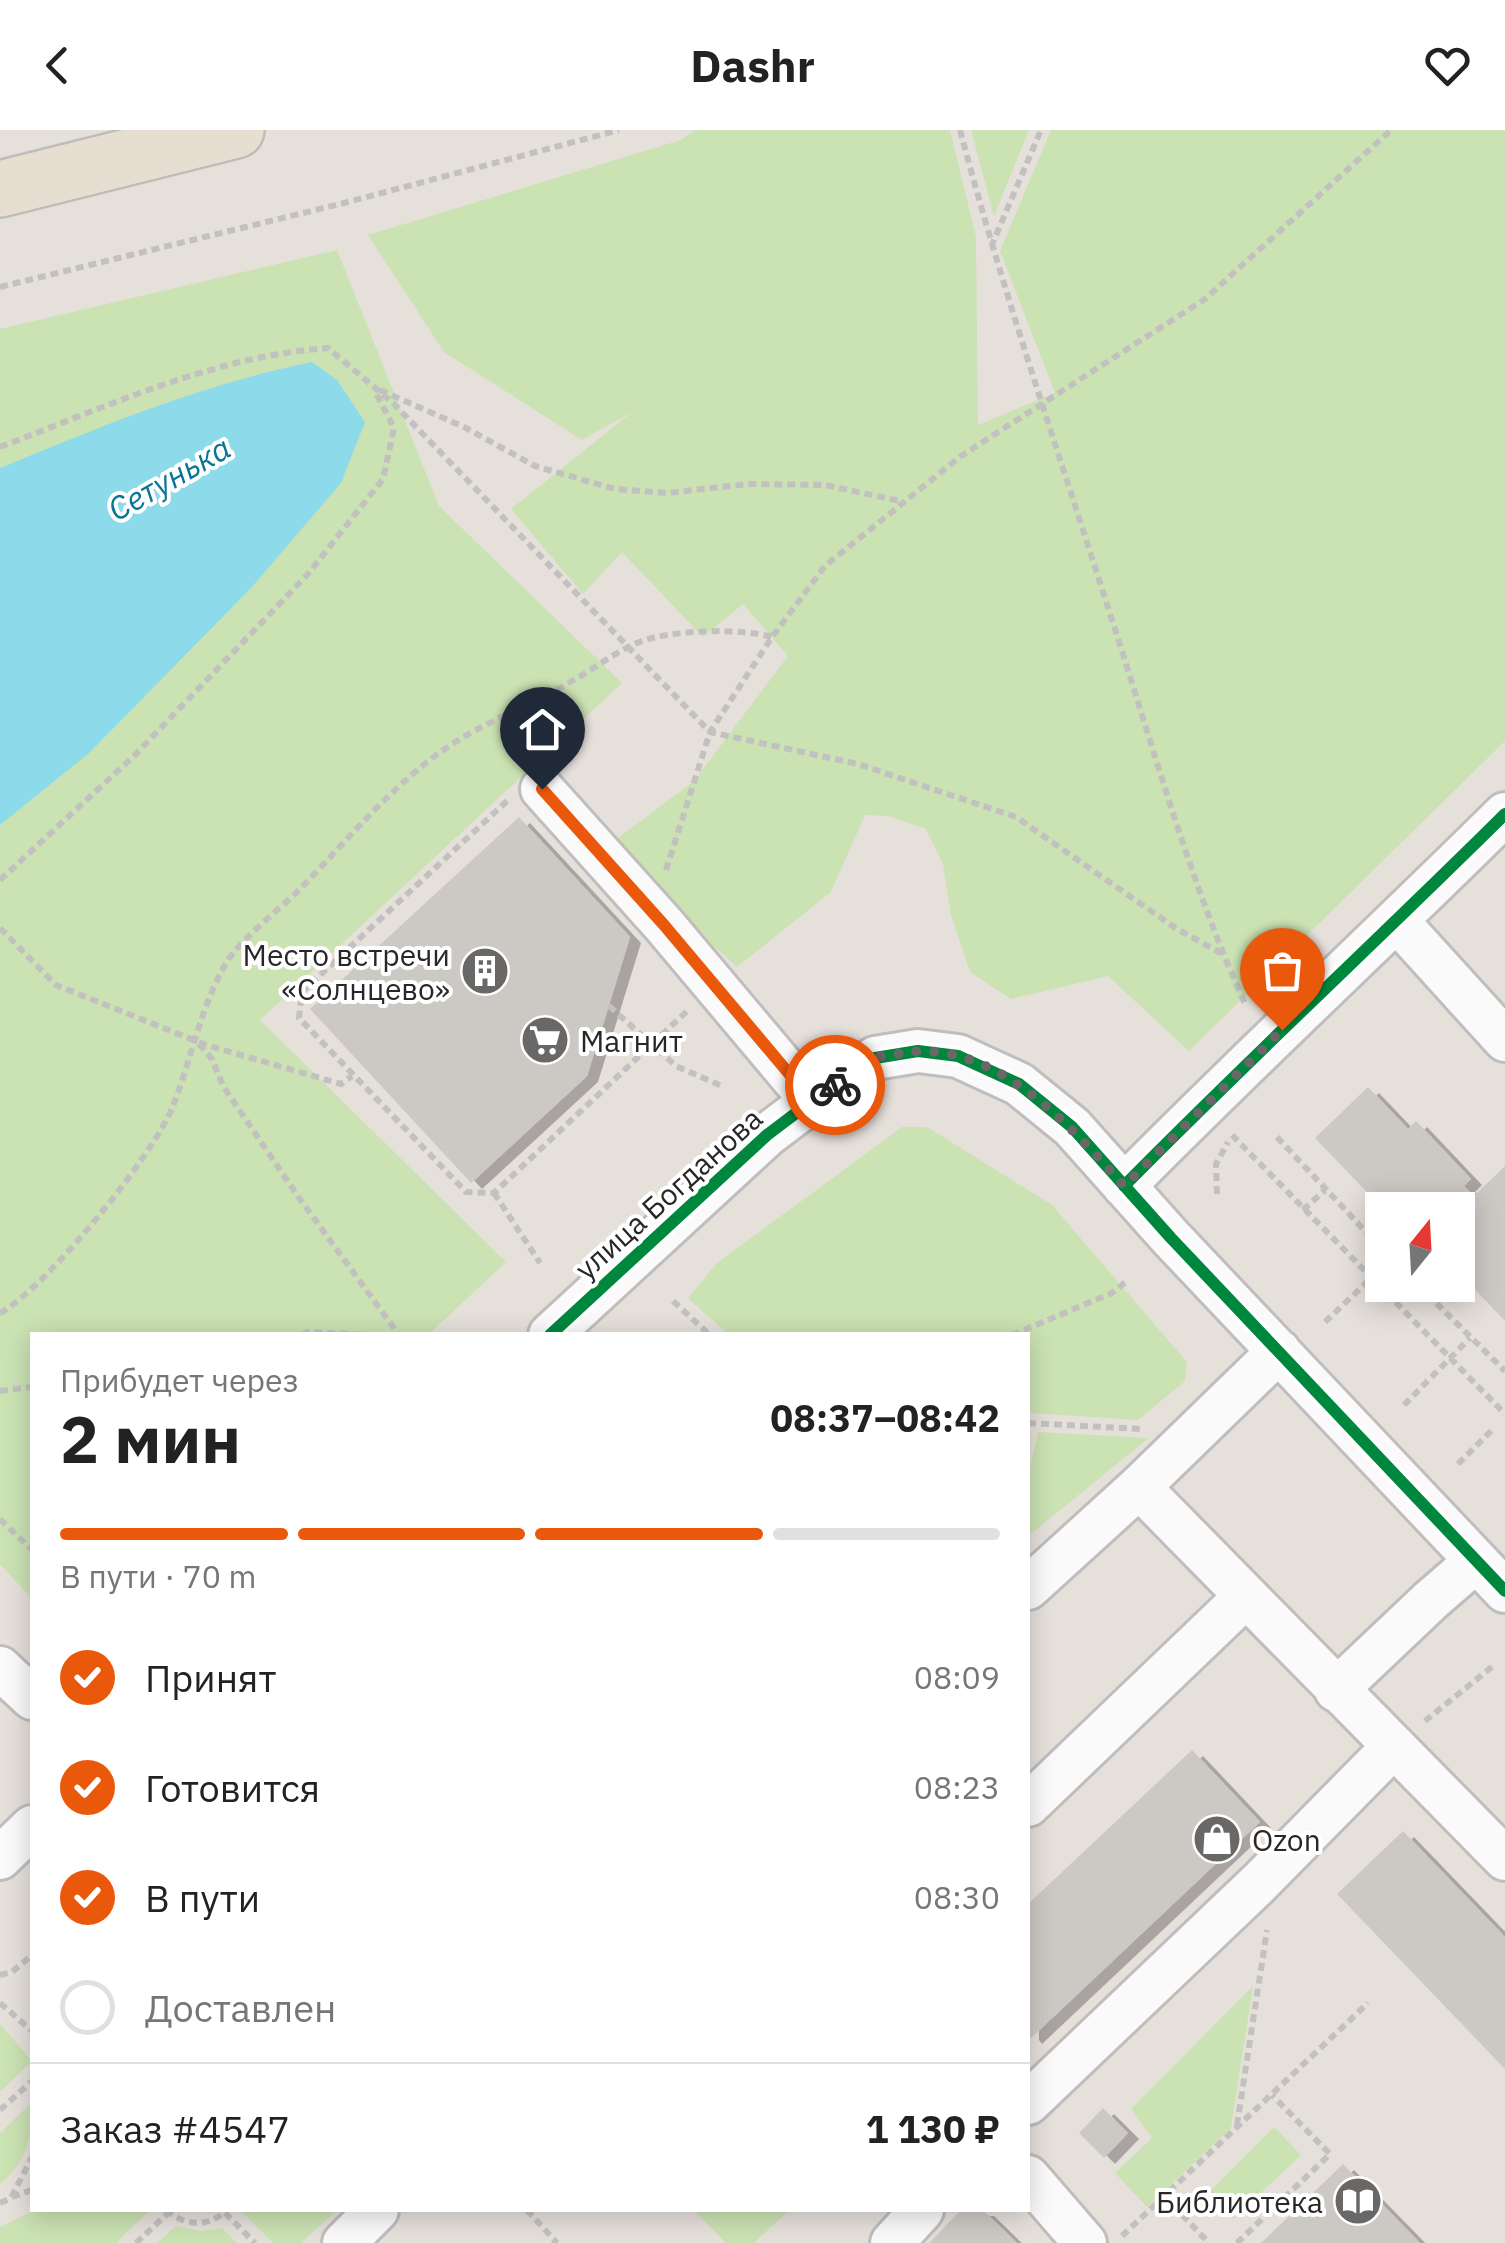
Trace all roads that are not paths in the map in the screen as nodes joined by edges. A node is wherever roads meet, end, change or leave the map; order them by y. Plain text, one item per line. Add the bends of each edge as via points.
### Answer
1 (236, 130) edge
2 (0, 189) edge
3 (542, 789) road end
4 (1505, 814) edge
5 (1398, 922) junction
6 (1505, 1040) edge
7 (812, 1101) junction
8 (1124, 1186) junction
9 (553, 1332) edge
10 (1279, 1351) junction
11 (1139, 1488) junction
12 (1491, 1576) edge
13 (1030, 1586) edge
14 (1245, 1597) junction
15 (0, 1668) edge
16 (1336, 1690) junction
17 (30, 1696) edge
18 (1394, 1746) junction
19 (1030, 1803) edge
20 (30, 1829) edge
21 (0, 1858) edge
22 (1505, 1859) edge
23 (1030, 2101) edge
24 (1030, 2178) edge
25 (374, 2212) edge
26 (920, 2212) edge
27 (344, 2243) edge
28 (892, 2243) edge
29 (1086, 2243) edge

1 - 2 main road
3 - 7 street
4 - 5 street
5 - 6 street
5 - 8 street
7 - 8 street, улица Богданова via 876,1058 918,1051 958,1056 1019,1084 1072,1128
7 - 9 street, улица Богданова
8 - 10 street, улица Богданова
10 - 11 street
10 - 12 street, улица Богданова
11 - 13 street
11 - 14 street
12 - 16 street via 1430,1600
14 - 16 street
14 - 19 street
15 - 17 street
16 - 18 street
18 - 22 street
18 - 23 street
20 - 21 street
24 - 29 street
25 - 27 street
26 - 28 street

